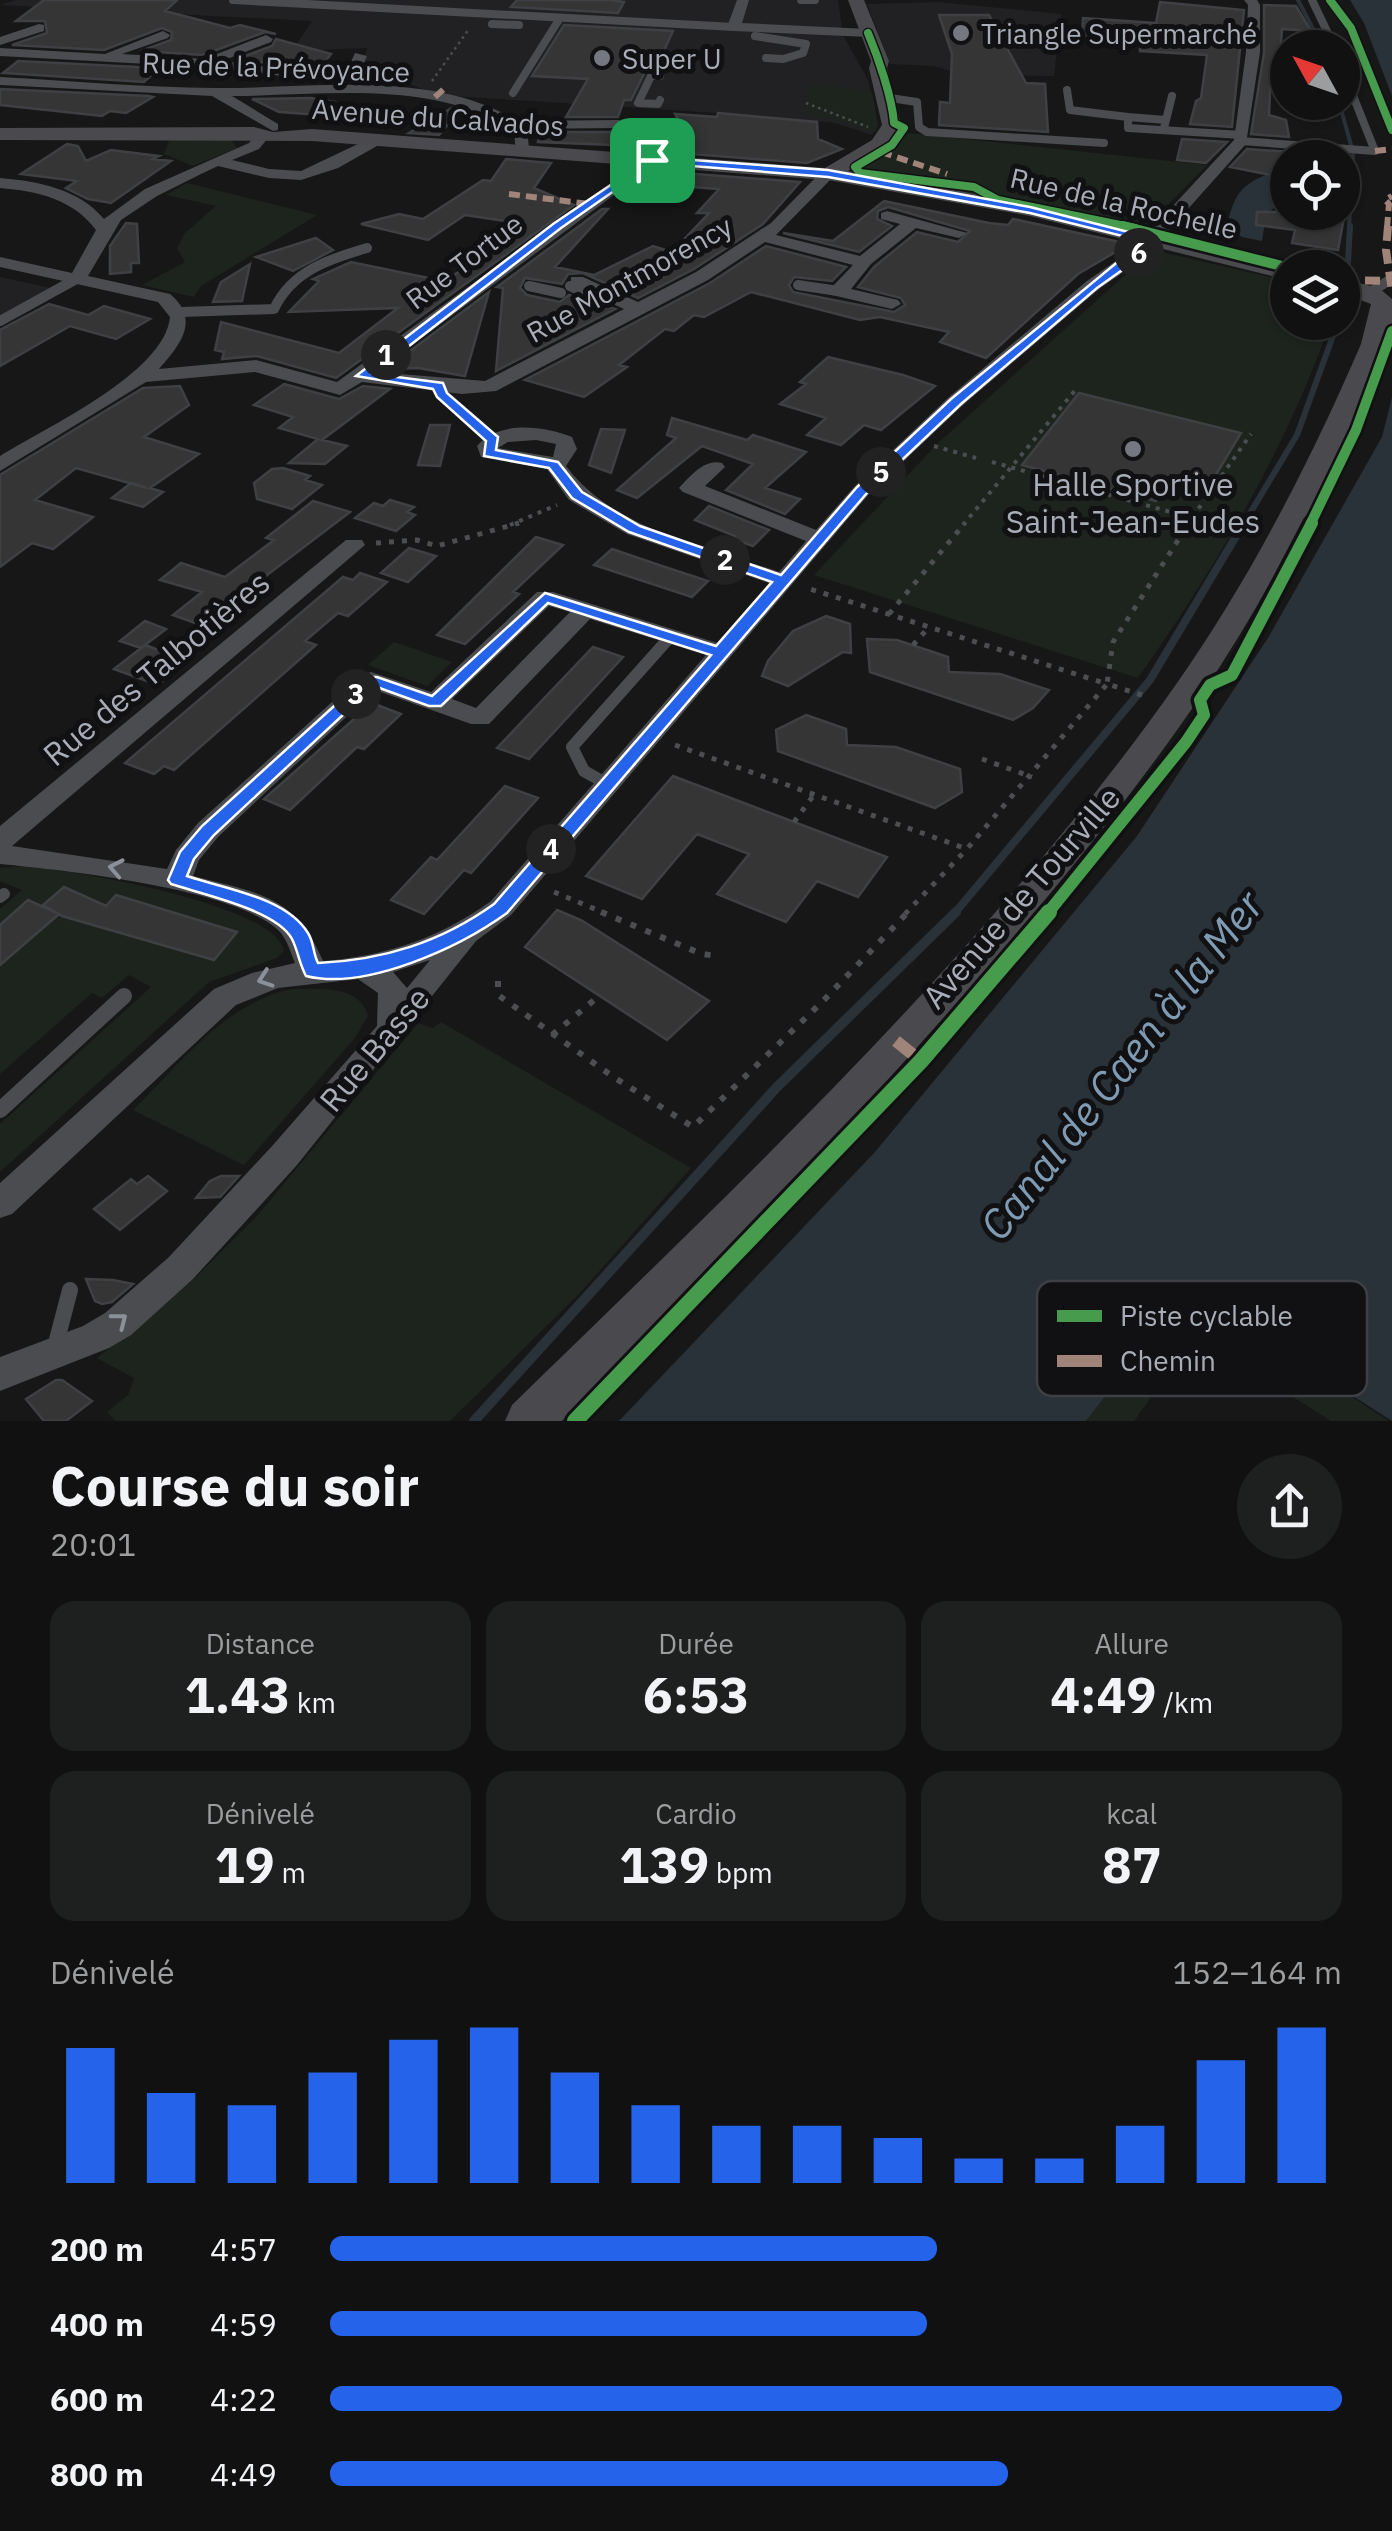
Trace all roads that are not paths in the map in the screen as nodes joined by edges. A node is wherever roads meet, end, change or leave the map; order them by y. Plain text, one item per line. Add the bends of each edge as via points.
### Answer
1 (233, 0) edge
2 (744, 0) edge
3 (803, 0) edge
4 (815, 0) edge
5 (853, 0) edge
6 (1250, 0) edge
7 (1312, 0) edge
8 (560, 18) junction
9 (493, 22) dead end
10 (523, 23) dead end
11 (38, 28) dead end
12 (734, 28) junction
13 (1326, 30) edge
14 (863, 33) junction
15 (163, 35) dead end
16 (755, 36) dead end
17 (266, 39) dead end
18 (772, 41) dead end
19 (0, 42) edge
20 (0, 52) edge
21 (360, 56) dead end
22 (102, 58) junction
23 (766, 58) dead end
24 (783, 59) junction
25 (204, 63) junction
26 (660, 76) dead end
27 (350, 80) junction
28 (0, 81) edge
29 (1067, 90) dead end
30 (218, 92) junction
31 (430, 93) junction
32 (513, 93) dead end
33 (1172, 96) dead end
34 (660, 100) dead end
35 (885, 106) junction
36 (1360, 113) edge
37 (516, 124) junction
38 (618, 124) dead end
39 (1164, 125) junction
40 (268, 133) junction
41 (0, 134) edge
42 (1241, 138) junction
43 (379, 139) junction
44 (1104, 143) dead end
45 (521, 149) junction
46 (652, 160) junction
47 (217, 161) junction
48 (828, 174) junction
49 (0, 183) edge
50 (887, 216) dead end
51 (913, 222) junction
52 (104, 230) junction
53 (960, 233) dead end
54 (761, 236) junction
55 (1150, 239) junction
56 (367, 248) dead end
57 (0, 262) edge
58 (863, 262) junction
59 (592, 268) dead end
60 (1270, 268) edge
61 (78, 278) junction
62 (798, 285) dead end
63 (529, 286) dead end
64 (1360, 286) edge
65 (571, 290) junction
66 (838, 291) junction
67 (892, 304) dead end
68 (638, 309) junction
69 (180, 312) junction
70 (0, 321) edge
71 (362, 376) junction
72 (142, 377) junction
73 (493, 440) road end
74 (0, 465) edge
75 (715, 467) dead end
76 (819, 539) junction
77 (354, 545) road end
78 (791, 583) junction
79 (586, 610) junction
80 (670, 637) junction
81 (720, 652) junction
82 (435, 702) junction
83 (607, 784) junction
84 (0, 841) edge
85 (0, 854) edge
86 (177, 880) junction
87 (466, 934) junction
88 (361, 968) junction
89 (313, 970) junction
90 (124, 996) dead end
91 (392, 1029) junction
92 (0, 1110) edge
93 (2, 1202) edge
94 (70, 1290) dead end
95 (53, 1354) junction
96 (0, 1374) edge
97 (529, 1421) edge

1 - 8 lane
2 - 12 street
3 - 4 lane
5 - 14 street
6 - 42 street via 1253,52
7 - 13 lane
8 - 12 lane
8 - 32 lane
9 - 10 lane
11 - 19 street
12 - 14 street
14 - 35 street
15 - 22 street
16 - 24 lane via 806,44 803,53
17 - 25 street
18 - 24 lane via 787,44
20 - 22 street
21 - 27 street
22 - 25 street
23 - 24 lane
25 - 27 street
26 - 34 lane via 651,76 638,103
27 - 31 street
28 - 30 street, Rue de la Prévoyance
29 - 39 lane via 1070,110 1128,117 1128,128
30 - 31 street, Rue de la Prévoyance
30 - 40 street
31 - 37 street, Rue de la Prévoyance via 492,110
33 - 39 lane
35 - 44 lane via 917,102 918,127 927,132
35 - 48 street, Rue Montmorency via 894,118 884,133
36 - 42 lane via 1375,151
37 - 38 lane
37 - 45 street via 524,136
39 - 42 lane
40 - 41 street, Avenue du Calvados
40 - 43 street, Avenue du Calvados
40 - 47 street
42 - 55 street, Rue Basse
43 - 45 street, Avenue du Calvados
43 - 47 street via 300,179
45 - 46 street, Avenue du Calvados
46 - 48 street, Avenue du Calvados
46 - 71 street, Rue Tortue
47 - 52 street via 150,194
48 - 54 street, Rue Montmorency
48 - 55 street, Rue de la Rochelle
49 - 52 street via 66,197
50 - 51 street
51 - 53 street
51 - 58 street
52 - 61 street
54 - 58 street
54 - 68 street, Rue Montmorency
55 - 60 street, Rue de la Rochelle
55 - 76 street, Rue Basse via 918,436
56 - 69 lane via 328,260 280,290 274,309
57 - 61 street
58 - 66 street
59 - 65 street
61 - 69 street via 164,298
61 - 70 lane
62 - 66 lane
63 - 65 lane
64 - 97 street, Avenue de Tourville via 1379,287 1385,309 1341,416 1257,576 1166,722 960,971
65 - 68 street
66 - 67 street
68 - 71 street, Rue Montmorency via 489,388
69 - 72 street via 171,342
71 - 72 street via 340,389 256,366
72 - 74 street
73 - 78 street via 565,441 562,461 554,464 577,495 634,529
75 - 76 street via 679,489
76 - 78 street, Rue Basse
77 - 84 street, Rue des Talbotières
78 - 81 street, Rue Basse
79 - 80 street
79 - 82 street via 545,597
79 - 82 street via 480,718
80 - 81 street
80 - 83 lane via 572,747 574,762
81 - 83 street, Rue Basse
82 - 86 street via 371,680 208,830
83 - 87 street, Rue Basse via 501,908
86 -> 85 street
86 - 89 street via 286,921 302,938
87 - 88 street
87 - 91 street, Rue Basse
88 - 89 street
88 - 91 street via 393,990
89 -> 93 street via 257,980 226,997
90 - 92 lane
95 -> 91 street, Rue Basse via 118,1324 180,1268
94 - 95 lane
95 - 96 street, Rue Basse

